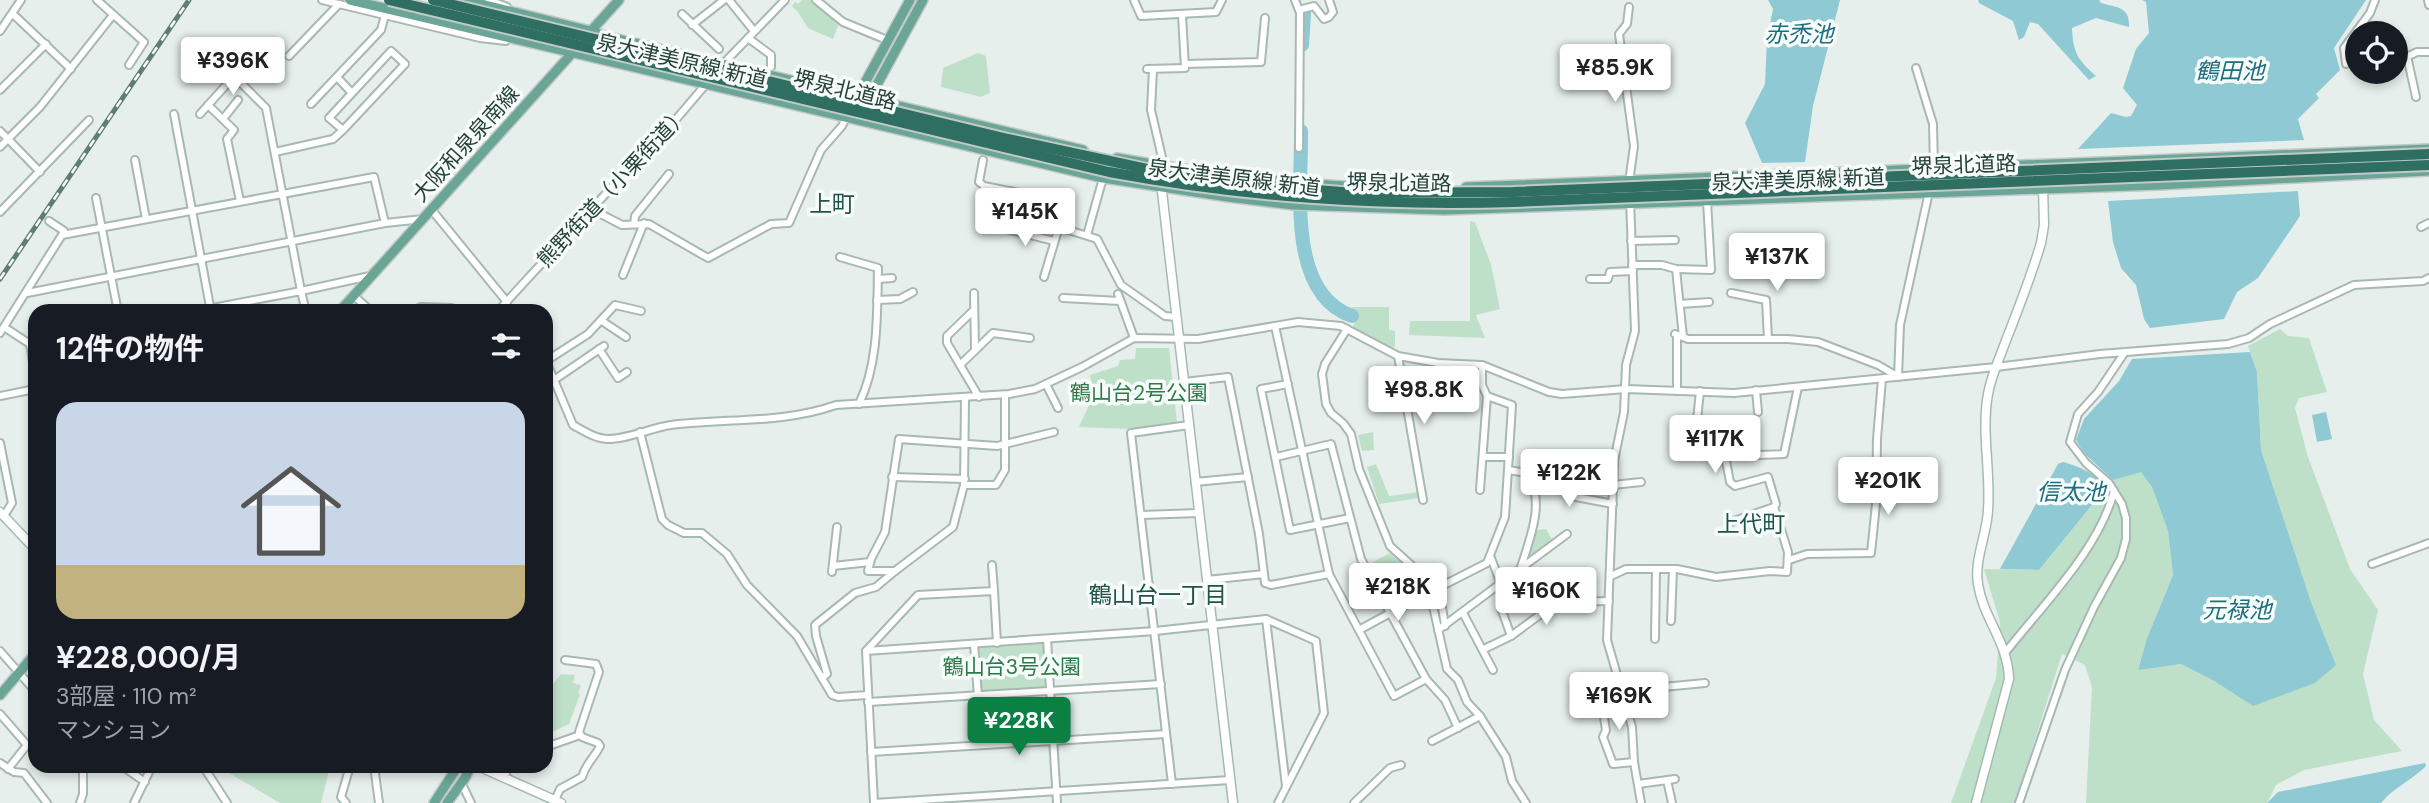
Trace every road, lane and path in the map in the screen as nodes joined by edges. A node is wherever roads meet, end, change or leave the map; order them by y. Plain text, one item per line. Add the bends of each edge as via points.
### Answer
1 (21, 0) edge
2 (97, 0) edge
3 (322, 0) edge
4 (390, 0) edge
5 (433, 0) edge
6 (464, 0) edge
7 (489, 0) edge
8 (619, 0) edge
9 (726, 0) edge
10 (785, 0) edge
11 (816, 0) edge
12 (910, 0) edge
13 (923, 0) edge
14 (1134, 0) edge
15 (1222, 0) edge
16 (1296, 0) edge
17 (1329, 0) edge
18 (2375, 0) edge
19 (355, 1) edge
20 (339, 4) junction
21 (1629, 7) dead end
22 (1299, 10) junction
23 (13, 14) junction
24 (682, 14) dead end
25 (113, 15) junction
26 (385, 15) junction
27 (1182, 15) junction
28 (532, 16) junction
29 (1265, 18) dead end
30 (2364, 21) edge
31 (692, 24) junction
32 (304, 27) dead end
33 (0, 31) edge
34 (591, 31) junction
35 (754, 32) junction
36 (311, 33) junction
37 (748, 38) junction
38 (887, 40) junction
39 (533, 43) junction
40 (46, 44) junction
41 (719, 49) dead end
42 (2429, 52) edge
43 (572, 53) junction
44 (289, 56) dead end
45 (2408, 56) edge
46 (130, 59) dead end
47 (2408, 61) edge
48 (247, 62) dead end
49 (723, 64) junction
50 (1185, 64) junction
51 (771, 67) dead end
52 (1916, 68) dead end
53 (71, 69) junction
54 (234, 76) junction
55 (337, 77) junction
56 (706, 85) junction
57 (0, 90) edge
58 (351, 92) junction
59 (857, 97) junction
60 (2416, 97) dead end
61 (238, 100) dead end
62 (869, 100) junction
63 (311, 104) dead end
64 (208, 105) junction
65 (174, 114) dead end
66 (200, 114) dead end
67 (846, 118) junction
68 (223, 119) junction
69 (89, 120) dead end
70 (858, 121) junction
71 (343, 130) junction
72 (0, 131) edge
73 (8, 139) junction
74 (0, 148) edge
75 (1299, 148) dead end
76 (2429, 149) edge
77 (275, 152) junction
78 (2429, 154) edge
79 (135, 160) dead end
80 (983, 160) dead end
81 (2040, 164) junction
82 (2429, 165) edge
83 (1164, 166) junction
84 (1934, 168) junction
85 (2429, 171) edge
86 (40, 172) junction
87 (669, 174) dead end
88 (1103, 178) junction
89 (1629, 182) junction
90 (1161, 187) junction
91 (2043, 188) junction
92 (1929, 192) junction
93 (283, 193) junction
94 (96, 198) dead end
95 (240, 201) junction
96 (1707, 201) junction
97 (1630, 205) junction
98 (431, 209) junction
99 (192, 210) junction
100 (593, 210) junction
101 (0, 212) edge
102 (146, 219) junction
103 (423, 219) junction
104 (49, 221) dead end
105 (385, 223) junction
106 (644, 223) junction
107 (2429, 223) edge
108 (634, 224) junction
109 (1059, 227) junction
110 (2421, 227) dead end
111 (102, 228) junction
112 (1002, 228) dead end
113 (62, 235) junction
114 (1087, 235) junction
115 (1675, 240) dead end
116 (1054, 241) junction
117 (1631, 241) junction
118 (292, 242) junction
119 (840, 257) dead end
120 (202, 260) junction
121 (1632, 268) junction
122 (1676, 270) junction
123 (372, 275) junction
124 (623, 275) dead end
125 (111, 277) junction
126 (1044, 277) dead end
127 (892, 278) dead end
128 (2429, 278) edge
129 (878, 279) junction
130 (1590, 279) dead end
131 (301, 291) junction
132 (914, 292) dead end
133 (27, 293) junction
134 (974, 293) dead end
135 (1731, 293) dead end
136 (354, 296) junction
137 (1063, 298) dead end
138 (877, 300) junction
139 (1709, 302) dead end
140 (116, 304) edge
141 (210, 304) edge
142 (239, 304) edge
143 (304, 304) edge
144 (347, 304) edge
145 (363, 304) edge
146 (504, 304) edge
147 (508, 304) edge
148 (1680, 304) junction
149 (974, 310) junction
150 (641, 311) dead end
151 (1177, 317) junction
152 (602, 321) junction
153 (1275, 326) junction
154 (1347, 329) junction
155 (2, 330) edge
156 (1678, 335) junction
157 (626, 337) dead end
158 (1179, 337) junction
159 (1030, 338) dead end
160 (1134, 338) junction
161 (1768, 340) junction
162 (28, 341) edge
163 (975, 350) junction
164 (2125, 352) junction
165 (1398, 356) junction
166 (553, 357) edge
167 (960, 365) junction
168 (1482, 365) junction
169 (1996, 367) junction
170 (627, 372) dead end
171 (1332, 377) dead end
172 (1898, 377) junction
173 (1322, 378) junction
174 (1882, 379) junction
175 (554, 380) joint
176 (1184, 382) junction
177 (1046, 383) junction
178 (1288, 384) junction
179 (1798, 387) junction
180 (1626, 389) junction
181 (28, 390) edge
182 (1756, 390) junction
183 (1677, 391) junction
184 (1700, 391) junction
185 (1005, 394) junction
186 (0, 396) edge
187 (1487, 396) junction
188 (979, 397) junction
189 (965, 398) junction
190 (859, 404) junction
191 (1058, 408) dead end
192 (1758, 412) dead end
193 (1189, 425) junction
194 (640, 432) junction
195 (1054, 432) dead end
196 (0, 443) edge
197 (965, 443) junction
198 (1006, 444) junction
199 (1303, 450) junction
200 (1725, 456) junction
201 (1276, 457) junction
202 (1483, 457) junction
203 (1509, 457) junction
204 (1508, 470) junction
205 (892, 477) junction
206 (1248, 477) junction
207 (1554, 477) dead end
208 (965, 482) junction
209 (1195, 482) junction
210 (1640, 482) dead end
211 (1613, 485) junction
212 (1480, 490) dead end
213 (2114, 491) junction
214 (1423, 500) dead end
215 (1613, 504) junction
216 (1774, 507) junction
217 (1199, 513) junction
218 (2, 514) edge
219 (1141, 515) junction
220 (1350, 517) junction
221 (1728, 523) dead end
222 (1318, 525) junction
223 (837, 527) dead end
224 (1567, 534) dead end
225 (28, 542) edge
226 (2428, 546) edge
227 (1491, 558) junction
228 (1789, 560) junction
229 (870, 562) junction
230 (992, 565) dead end
231 (2372, 565) dead end
232 (1521, 569) junction
233 (1656, 569) junction
234 (1673, 569) junction
235 (895, 571) junction
236 (1547, 572) dead end
237 (1329, 574) junction
238 (1264, 575) junction
239 (1611, 576) junction
240 (1207, 580) junction
241 (1501, 584) junction
242 (1439, 588) junction
243 (994, 591) junction
244 (1427, 593) junction
245 (1609, 601) junction
246 (1656, 609) junction
247 (1672, 609) junction
248 (1390, 612) junction
249 (1463, 613) junction
250 (1266, 619) junction
251 (1671, 621) dead end
252 (1212, 625) junction
253 (1441, 628) junction
254 (1359, 630) junction
255 (1155, 631) junction
256 (1511, 636) junction
257 (1046, 639) junction
258 (1655, 639) dead end
259 (997, 643) junction
260 (974, 644) junction
261 (1484, 649) junction
262 (0, 651) edge
263 (866, 651) junction
264 (2005, 653) junction
265 (565, 660) dead end
266 (28, 662) edge
267 (1493, 670) dead end
268 (20, 672) junction
269 (822, 678) junction
270 (1426, 678) junction
271 (28, 682) edge
272 (1705, 683) dead end
273 (1161, 684) junction
274 (1049, 690) junction
275 (0, 695) edge
276 (978, 696) junction
277 (1623, 697) junction
278 (867, 699) junction
279 (0, 714) edge
280 (1480, 716) junction
281 (1458, 728) junction
282 (1166, 734) junction
283 (580, 735) junction
284 (1052, 741) junction
285 (1432, 741) dead end
286 (553, 745) edge
287 (871, 752) junction
288 (1634, 762) junction
289 (0, 763) edge
290 (1401, 765) dead end
291 (8, 769) junction
292 (83, 773) edge
293 (132, 773) edge
294 (149, 773) edge
295 (208, 773) edge
296 (348, 773) edge
297 (375, 773) edge
298 (453, 773) edge
299 (467, 773) edge
300 (493, 773) edge
301 (506, 773) edge
302 (504, 778) junction
303 (1230, 780) junction
304 (145, 782) junction
305 (461, 784) junction
306 (1172, 784) junction
307 (1638, 785) junction
308 (1286, 786) junction
309 (1056, 792) junction
310 (558, 802) edge
311 (47, 803) edge
312 (80, 803) edge
313 (134, 803) edge
314 (227, 803) edge
315 (346, 803) edge
316 (379, 803) edge
317 (434, 803) edge
318 (447, 803) edge
319 (471, 803) edge
320 (874, 803) edge
321 (1057, 803) edge
322 (1233, 803) edge
323 (1278, 803) edge
324 (1354, 803) edge
325 (1525, 803) edge
326 (1641, 803) edge
327 (1672, 803) edge
328 (1976, 803) edge
329 (2019, 803) edge

1 - 23 street
2 - 25 street
3 - 20 street
4 - 82 highway, 堺泉北道路, bridge via 1109,172 1307,200 1514,202
5 - 78 highway, 堺泉北道路, bridge via 1058,151 1207,179 1306,190 1500,192
6 - 28 main road, 泉大津美原線 新道
7 - 28 street
8 - 34 main road, 大阪和泉泉南線
9 - 31 street
9 - 35 street
10 - 35 street, 熊野街道（小栗街道）
11 - 38 street via 844,22
12 - 38 main road
13 - 62 main road
14 - 27 street via 1141,16
15 - 27 street via 1216,12
16 - 22 street
17 - 22 street via 1329,18 1324,19 1314,6
18 - 30 street
19 - 39 main road, 泉大津美原線 新道
20 - 26 street
20 - 36 street
21 - 89 street via 1627,24 1619,34 1634,146
22 - 75 street
23 - 33 street
23 - 40 street
24 - 31 street
25 - 46 street via 144,42
25 - 53 street
26 - 39 street via 480,38
26 - 55 street via 381,30
27 - 50 street
28 - 34 main road, 泉大津美原線 新道
29 - 50 street via 1261,62
31 - 41 street
32 - 36 street
34 - 43 main road, 大阪和泉泉南線
34 - 49 main road, 泉大津美原線 新道
35 - 37 street, 熊野街道（小栗街道）
36 - 44 street
37 - 49 street, 熊野街道（小栗街道）
37 - 51 street via 771,55
38 - 59 main road
39 - 43 main road, 泉大津美原線 新道
40 - 53 street
40 - 57 street
42 - 45 street
43 - 56 main road, 泉大津美原線 新道
43 - 98 main road, 大阪和泉泉南線
47 - 60 street
48 - 54 street
49 - 56 street, 熊野街道（小栗街道）
49 - 59 main road, 泉大津美原線 新道
50 - 83 street via 1185,68 1150,69 1151,110
52 - 84 street via 1933,124
53 - 73 street
54 - 64 street
54 - 77 street via 267,108
55 - 58 street
55 - 63 street
56 - 67 main road, 泉大津美原線 新道
56 - 100 street, 熊野街道（小栗街道）
58 - 71 street via 329,118
58 - 71 street via 391,51 405,64
59 - 62 main road, 泉大津美原線 新道
59 - 67 main road
61 - 68 street
62 - 70 main road
62 - 83 main road, 泉大津美原線 新道
64 - 66 street
64 - 68 street
65 - 99 street
67 - 70 main road, 泉大津美原線 新道
67 - 106 street via 821,150 789,223 771,224 708,258
68 - 95 street via 234,130 227,139
69 - 86 street
70 - 88 main road, 泉大津美原線 新道
71 - 77 street via 332,139
72 - 73 street
73 - 74 street
73 - 86 street
76 - 81 main road, 泉大津美原線 新道
77 - 93 street
79 - 102 street
80 - 109 street via 979,181 984,186 1066,202
81 - 84 main road, 泉大津美原線 新道
81 - 91 street
83 - 89 main road, 泉大津美原線 新道 via 1228,176 1380,187
83 - 90 street
84 - 89 main road, 泉大津美原線 新道
85 - 91 main road, 泉大津美原線 新道
86 - 101 street
87 - 108 street via 635,216
88 - 90 main road, 泉大津美原線 新道
88 - 114 street
89 - 97 street
90 - 97 main road, 泉大津美原線 新道 via 1312,206 1444,210
90 - 151 street
91 - 92 main road, 泉大津美原線 新道
91 - 169 street via 2041,243
92 - 96 main road, 泉大津美原線 新道
92 - 172 street via 1900,325
93 - 95 street
93 - 105 street via 374,177
93 - 118 street
94 - 111 street
95 - 99 street
96 - 97 main road, 泉大津美原線 新道
96 - 122 street via 1711,270
97 - 117 street
98 - 103 main road, 大阪和泉泉南線
98 - 146 street
99 - 102 street
99 - 120 street
100 - 108 street via 622,225
100 - 147 street, 熊野街道（小栗街道）
102 - 111 street
103 - 105 street
103 - 123 main road, 大阪和泉泉南線
104 - 113 street via 64,231
105 - 118 street
106 - 108 street
106 - 124 street
107 - 110 street
109 - 114 street
109 - 116 street
111 - 113 street
111 - 125 street
112 - 116 street
113 - 133 street
114 - 151 street via 1097,239 1121,285 1165,316
115 - 117 street
116 - 126 street
117 - 121 street
118 - 120 street
118 - 131 street
119 - 129 street via 878,268
120 - 125 street
120 - 141 street
121 - 122 street via 1662,265
121 - 130 street via 1609,272 1608,279
121 - 180 street via 1635,331 1626,365
122 - 148 street
123 - 131 street
123 - 136 main road, 大阪和泉泉南線
125 - 133 street
125 - 140 street
127 - 129 street
128 - 164 street via 2354,285 2228,344
129 - 138 street
131 - 142 street
131 - 143 street
132 - 138 street via 900,299
133 - 155 street
134 - 149 street
135 - 161 street via 1766,300
136 - 144 main road, 大阪和泉泉南線
136 - 145 street
137 - 160 street via 1119,298
138 - 190 street via 872,364
139 - 148 street
148 - 156 street
149 - 163 street
149 - 167 street via 947,336
150 - 152 street via 615,305
151 - 158 street
152 - 157 street
152 - 166 street
153 - 154 street via 1324,323
153 - 158 street via 1198,339
153 - 178 street
154 - 165 street
154 - 173 street via 1325,364
155 - 162 street
156 - 161 street
156 - 183 street
158 - 160 street
158 - 176 street
159 - 163 street via 993,333
160 - 177 street
161 - 172 street via 1818,342
163 - 167 street
164 - 169 street
164 - 213 street via 2078,414 2070,442
165 - 168 street
165 - 214 street
167 - 188 street
168 - 180 street via 1549,392
168 - 187 street
169 - 172 street
169 - 264 street via 1985,413 1988,511 1978,582 1983,606
170 - 175 street via 618,378 602,347
171 - 173 street
172 - 174 street
173 - 244 street via 1331,414 1351,434 1359,469 1390,546 1422,575
174 - 179 street
174 - 228 street via 1871,553 1807,554
175 - 194 street via 573,425 600,439
176 - 193 street
176 - 206 street via 1228,377
177 - 185 street
177 - 191 street
178 - 199 street
178 - 201 street via 1261,389
179 - 182 street
179 - 200 street via 1784,454
180 - 183 street
180 - 211 street
181 - 186 street
182 - 184 street
182 - 192 street
183 - 184 street
184 - 200 street via 1696,430 1704,437 1701,449
185 - 188 street
185 - 198 street
187 - 202 street
187 - 203 street via 1513,405
188 - 189 street
189 - 190 street
189 - 197 street
190 - 194 street via 764,421 698,422
193 - 209 street
193 - 219 street via 1131,433
194 - 269 street via 662,519 684,533 702,533 722,549 747,585 797,636
195 - 198 street
196 - 218 street via 12,503
197 - 198 street
197 - 205 street via 899,439
197 - 208 street
198 - 208 street via 1005,470 996,485
199 - 201 street
199 - 220 street via 1331,444
199 - 222 street
200 - 216 street via 1735,486 1768,477
201 - 222 street via 1290,530
202 - 203 street
202 - 212 street
203 - 204 street
204 - 227 street via 1505,517
204 - 232 street via 1527,473 1535,486 1535,523
205 - 208 street
205 - 229 street via 885,532
206 - 209 street
206 - 238 street
207 - 215 street via 1556,484 1570,487 1576,497
208 - 235 street via 953,527
209 - 217 street
210 - 211 street
211 - 215 street
213 - 264 street via 2079,561
213 - 329 street via 2126,518 2121,558 2065,670
215 - 239 street
216 - 221 street
216 - 228 street
217 - 219 street
217 - 240 street
218 - 225 street
219 - 255 street
220 - 222 street
220 - 248 street via 1361,559
222 - 237 street
223 - 229 street via 832,569
224 - 232 street
226 - 231 street
227 - 241 street
227 - 242 street
228 - 234 street via 1787,572 1716,577
229 - 235 street via 868,571
230 - 243 street
232 - 241 street
233 - 234 street
233 - 239 street via 1626,569
233 - 246 street
234 - 247 street
235 - 269 street via 876,587 855,593 815,625 827,674
236 - 256 street via 1501,607
237 - 238 street via 1270,585
237 - 254 street
238 - 240 street
239 - 245 street
240 - 252 street
241 - 249 street
242 - 244 street
242 - 253 street
243 - 259 street
243 - 263 street via 918,595
244 - 248 street
244 - 253 street
245 - 256 street via 1553,605
245 - 277 street via 1607,640
246 - 247 street
246 - 258 street
247 - 251 street
248 - 254 street
248 - 270 street
249 - 253 street
249 - 261 street
250 - 252 street
250 - 308 street
250 - 308 street via 1315,641 1324,713
252 - 255 street
252 - 303 street
253 - 280 street via 1447,668
254 - 270 street via 1394,696
255 - 257 street
255 - 273 street
256 - 261 street
257 - 259 street
257 - 274 street
259 - 260 street
260 - 263 street
260 - 276 street
261 - 267 street
262 - 268 street
263 - 278 street
264 - 328 street via 2009,678
265 - 283 street via 599,667
266 - 268 main road
268 - 271 street
268 - 275 main road
269 - 278 street via 832,695
270 - 281 street via 1445,700
272 - 277 street
273 - 274 street
273 - 282 street
274 - 276 street
274 - 284 street
276 - 278 street
277 - 288 street via 1632,727
277 - 288 street via 1602,706 1603,737 1613,764
278 - 287 street
279 - 291 street via 27,745
280 - 281 street
280 - 325 street via 1506,757
281 - 285 street
282 - 284 street
282 - 306 street
283 - 286 street
283 - 310 street via 600,746 585,764 582,777 559,789
284 - 287 street
284 - 309 street
287 - 320 street
288 - 307 street
289 - 291 street
290 - 324 street via 1390,768
291 - 311 street via 24,773
292 - 312 street
293 - 304 street
294 - 304 street
295 - 314 street
296 - 315 street via 341,797
297 - 316 street
298 - 317 main road
299 - 305 main road
300 - 302 street
301 - 302 street
302 - 310 street
303 - 306 street
303 - 322 street
304 - 313 street
305 - 318 main road
305 - 319 street
306 - 309 street
307 - 326 street
307 - 327 street via 1671,779
308 - 323 street
309 - 320 street
309 - 321 street

